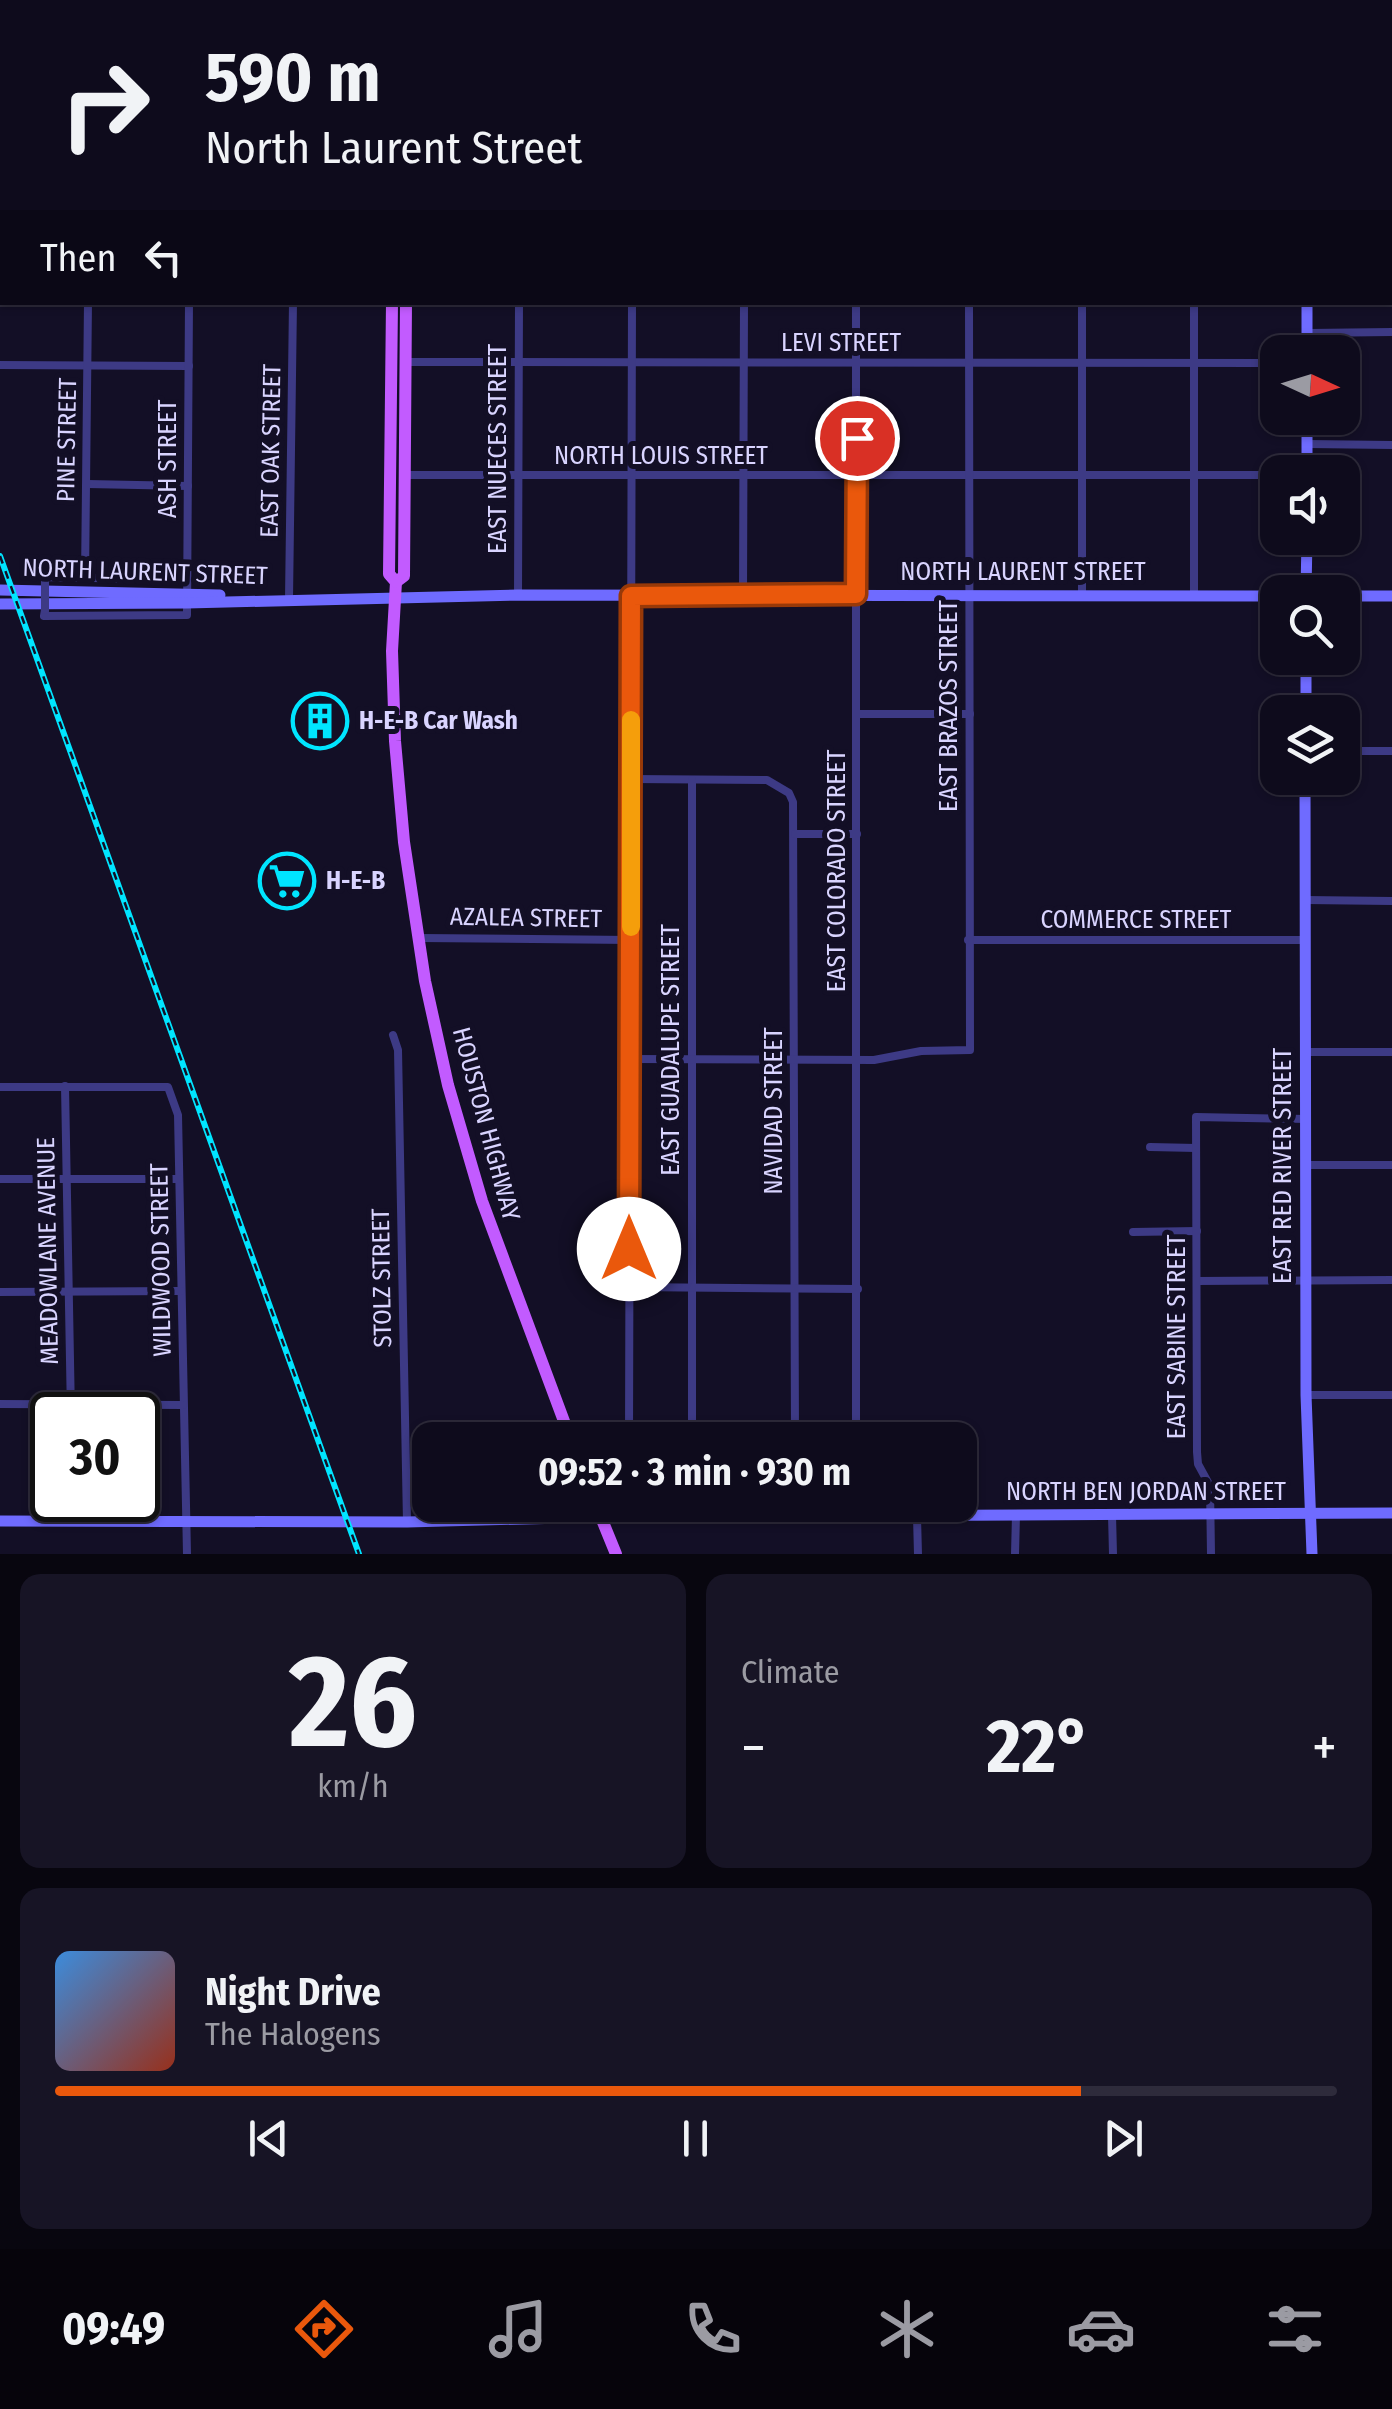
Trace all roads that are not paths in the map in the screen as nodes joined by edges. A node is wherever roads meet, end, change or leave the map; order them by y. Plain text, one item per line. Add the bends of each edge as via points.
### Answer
1 (88, 305) edge
2 (189, 305) edge
3 (292, 305) edge
4 (392, 305) edge
5 (406, 305) edge
6 (518, 305) edge
7 (632, 305) edge
8 (744, 305) edge
9 (856, 305) edge
10 (969, 305) edge
11 (1082, 305) edge
12 (1194, 305) edge
13 (1307, 305) edge
14 (1392, 332) edge
15 (1307, 333) joint
16 (406, 362) junction
17 (518, 362) junction
18 (632, 362) junction
19 (1082, 362) junction
20 (1194, 362) junction
21 (857, 363) junction
22 (969, 363) junction
23 (1260, 363) edge
24 (744, 364) junction
25 (0, 365) edge
26 (88, 366) junction
27 (189, 366) junction
28 (1307, 435) edge
29 (1307, 444) junction
30 (1392, 444) edge
31 (1307, 455) edge
32 (404, 475) junction
33 (518, 475) junction
34 (856, 475) junction
35 (969, 475) junction
36 (1260, 475) edge
37 (632, 476) junction
38 (743, 476) junction
39 (1082, 476) junction
40 (1195, 476) junction
41 (87, 484) junction
42 (188, 486) junction
43 (85, 578) junction
44 (396, 582) junction
45 (0, 590) edge
46 (518, 594) junction
47 (856, 594) junction
48 (970, 594) junction
49 (744, 595) junction
50 (1082, 595) junction
51 (631, 596) junction
52 (1194, 596) junction
53 (1260, 596) edge
54 (1360, 596) edge
55 (1392, 596) edge
56 (396, 597) junction
57 (187, 598) junction
58 (289, 599) junction
59 (0, 604) edge
60 (856, 714) junction
61 (970, 714) junction
62 (1360, 751) edge
63 (1392, 751) edge
64 (631, 779) junction
65 (692, 780) junction
66 (1306, 795) edge
67 (795, 834) junction
68 (857, 834) junction
69 (1305, 900) junction
70 (1392, 901) edge
71 (420, 938) junction
72 (631, 940) junction
73 (968, 940) junction
74 (1305, 940) junction
75 (393, 1034) dead end
76 (1304, 1052) junction
77 (1392, 1052) edge
78 (631, 1058) junction
79 (691, 1059) junction
80 (794, 1060) junction
81 (857, 1060) junction
82 (65, 1086) junction
83 (0, 1087) edge
84 (1306, 1118) junction
85 (1150, 1148) dead end
86 (1196, 1148) junction
87 (1305, 1164) junction
88 (1392, 1165) edge
89 (66, 1178) junction
90 (0, 1179) edge
91 (179, 1179) junction
92 (1133, 1232) dead end
93 (1196, 1232) junction
94 (1306, 1279) junction
95 (1392, 1280) edge
96 (1196, 1282) junction
97 (629, 1287) junction
98 (692, 1288) junction
99 (795, 1289) junction
100 (858, 1289) junction
101 (0, 1292) edge
102 (69, 1292) junction
103 (181, 1292) junction
104 (71, 1392) edge
105 (1306, 1395) junction
106 (1392, 1395) edge
107 (0, 1404) edge
108 (30, 1404) edge
109 (160, 1404) edge
110 (183, 1404) junction
111 (563, 1422) edge
112 (629, 1422) edge
113 (692, 1422) edge
114 (795, 1422) edge
115 (856, 1422) edge
116 (1392, 1513) edge
117 (1210, 1514) junction
118 (1310, 1514) junction
119 (1112, 1515) junction
120 (977, 1516) edge
121 (1016, 1516) junction
122 (160, 1520) edge
123 (186, 1520) junction
124 (0, 1521) edge
125 (30, 1521) edge
126 (407, 1522) junction
127 (412, 1522) edge
128 (603, 1522) edge
129 (916, 1522) edge
130 (187, 1554) edge
131 (616, 1554) edge
132 (918, 1554) edge
133 (1016, 1554) edge
134 (1113, 1554) edge
135 (1210, 1554) edge
136 (1312, 1554) edge

1 - 26 street, PINE STREET
2 - 27 street, ASH STREET
3 - 58 street, EAST OAK STREET
4 - 44 main road via 389,574
5 - 16 main road
6 - 17 street, EAST NUECES STREET
7 - 18 street
8 - 24 street
9 - 21 street, EAST COLORADO STREET
10 - 22 street, EAST BRAZOS STREET
11 - 19 street
12 - 20 street
13 - 15 street
14 - 15 street
16 - 17 street, LEVI STREET
16 - 32 main road
17 - 18 street, LEVI STREET
17 - 33 street, EAST NUECES STREET
18 - 24 street, LEVI STREET
18 - 37 street
19 - 20 street, LEVI STREET
19 - 22 street, LEVI STREET
19 - 39 street
20 - 23 street, LEVI STREET
20 - 40 street
21 - 22 street, LEVI STREET
21 - 24 street, LEVI STREET
21 - 34 street, EAST COLORADO STREET
22 - 35 street, EAST BRAZOS STREET
24 - 38 street
25 - 26 street
26 - 27 street
26 - 41 street, PINE STREET
27 - 42 street, ASH STREET
28 - 29 street
29 - 30 street
29 - 31 street
32 - 33 street, NORTH LOUIS STREET
32 - 44 main road via 404,576
33 - 37 street, NORTH LOUIS STREET
33 - 46 street, EAST NUECES STREET
34 - 35 street, NORTH LOUIS STREET
34 - 38 street, NORTH LOUIS STREET
34 - 47 street, EAST COLORADO STREET
35 - 39 street, NORTH LOUIS STREET
35 - 48 street, EAST BRAZOS STREET
36 - 40 street, NORTH LOUIS STREET
37 - 38 street, NORTH LOUIS STREET
37 - 51 street
38 - 49 street
39 - 40 street, NORTH LOUIS STREET
39 - 50 street
40 - 52 street
41 - 42 street
41 - 43 street, PINE STREET
42 - 57 street, ASH STREET
43 - 57 street
43 - 57 street, bridge via 45,578 44,616
44 - 56 main road, HOUSTON HIGHWAY
45 - 57 street, NORTH LAURENT STREET
46 - 51 street, NORTH LAURENT STREET
46 - 56 street, NORTH LAURENT STREET
47 - 48 street, NORTH LAURENT STREET
47 - 49 street, NORTH LAURENT STREET
47 - 60 street, EAST COLORADO STREET
48 - 50 street, NORTH LAURENT STREET
48 - 61 street, EAST BRAZOS STREET
49 - 51 street, NORTH LAURENT STREET
50 - 52 street, NORTH LAURENT STREET
51 - 64 street
52 - 53 street, NORTH LAURENT STREET
54 - 55 street
56 - 58 street, NORTH LAURENT STREET
56 - 71 main road, HOUSTON HIGHWAY via 392,662 400,809
57 - 58 street, NORTH LAURENT STREET
57 - 59 street, NORTH LAURENT STREET
60 - 61 street
60 - 68 street, EAST COLORADO STREET
61 - 73 street, EAST BRAZOS STREET
62 - 63 street
64 - 65 street
64 - 72 street
65 - 67 street, NAVIDAD STREET via 767,780 793,802
65 - 79 street, EAST GUADALUPE STREET
66 - 69 street, EAST RED RIVER STREET
67 - 68 street
67 - 80 street, NAVIDAD STREET
68 - 81 street, EAST COLORADO STREET
69 - 70 street
69 - 74 street, EAST RED RIVER STREET
71 - 72 street, AZALEA STREET
71 - 111 main road, HOUSTON HIGHWAY via 448,1085 482,1201
72 - 78 street
73 - 74 street, COMMERCE STREET
73 - 81 street, EAST BRAZOS STREET via 970,1050
74 - 76 street, EAST RED RIVER STREET
75 - 126 street, STOLZ STREET
76 - 77 street
76 - 84 street, EAST RED RIVER STREET
78 - 79 street
78 - 97 street
79 - 80 street
79 - 98 street, EAST GUADALUPE STREET
80 - 81 street
80 - 99 street, NAVIDAD STREET
81 - 100 street, EAST COLORADO STREET
82 - 83 street
82 - 89 street, MEADOWLANE AVENUE
82 - 91 street, WILDWOOD STREET via 168,1087 178,1115
84 - 86 street, EAST SABINE STREET via 1196,1118
84 - 87 street, EAST RED RIVER STREET
85 - 86 street
86 - 93 street, EAST SABINE STREET
87 - 88 street
87 - 94 street, EAST RED RIVER STREET
89 - 90 street
89 - 91 street
89 - 102 street, MEADOWLANE AVENUE
91 - 103 street, WILDWOOD STREET
92 - 93 street
93 - 96 street, EAST SABINE STREET
94 - 95 street
94 - 96 street
94 - 105 street, EAST RED RIVER STREET
96 - 117 street, EAST SABINE STREET via 1197,1452 1210,1486
97 - 98 street
97 - 112 street
98 - 99 street
98 - 113 street, EAST GUADALUPE STREET
99 - 100 street
99 - 114 street, NAVIDAD STREET
100 - 115 street, EAST COLORADO STREET
101 - 102 street
102 - 103 street
102 - 104 street, MEADOWLANE AVENUE
103 - 110 street, WILDWOOD STREET
105 - 106 street
105 - 118 street, EAST RED RIVER STREET
107 - 108 street
109 - 110 street
110 - 123 street, WILDWOOD STREET
116 - 118 street, NORTH BEN JORDAN STREET
117 - 118 street, NORTH BEN JORDAN STREET
117 - 119 street, NORTH BEN JORDAN STREET
117 - 135 street, EAST SABINE STREET
118 - 136 street, EAST RED RIVER STREET
119 - 121 street, NORTH BEN JORDAN STREET
119 - 134 street
120 - 121 street, NORTH BEN JORDAN STREET
121 - 133 street
122 - 123 street, NORTH BEN JORDAN STREET
123 - 126 street, NORTH BEN JORDAN STREET
123 - 130 street, WILDWOOD STREET
124 - 125 street, NORTH BEN JORDAN STREET
126 - 127 street, NORTH BEN JORDAN STREET
128 - 131 main road
129 - 132 street

